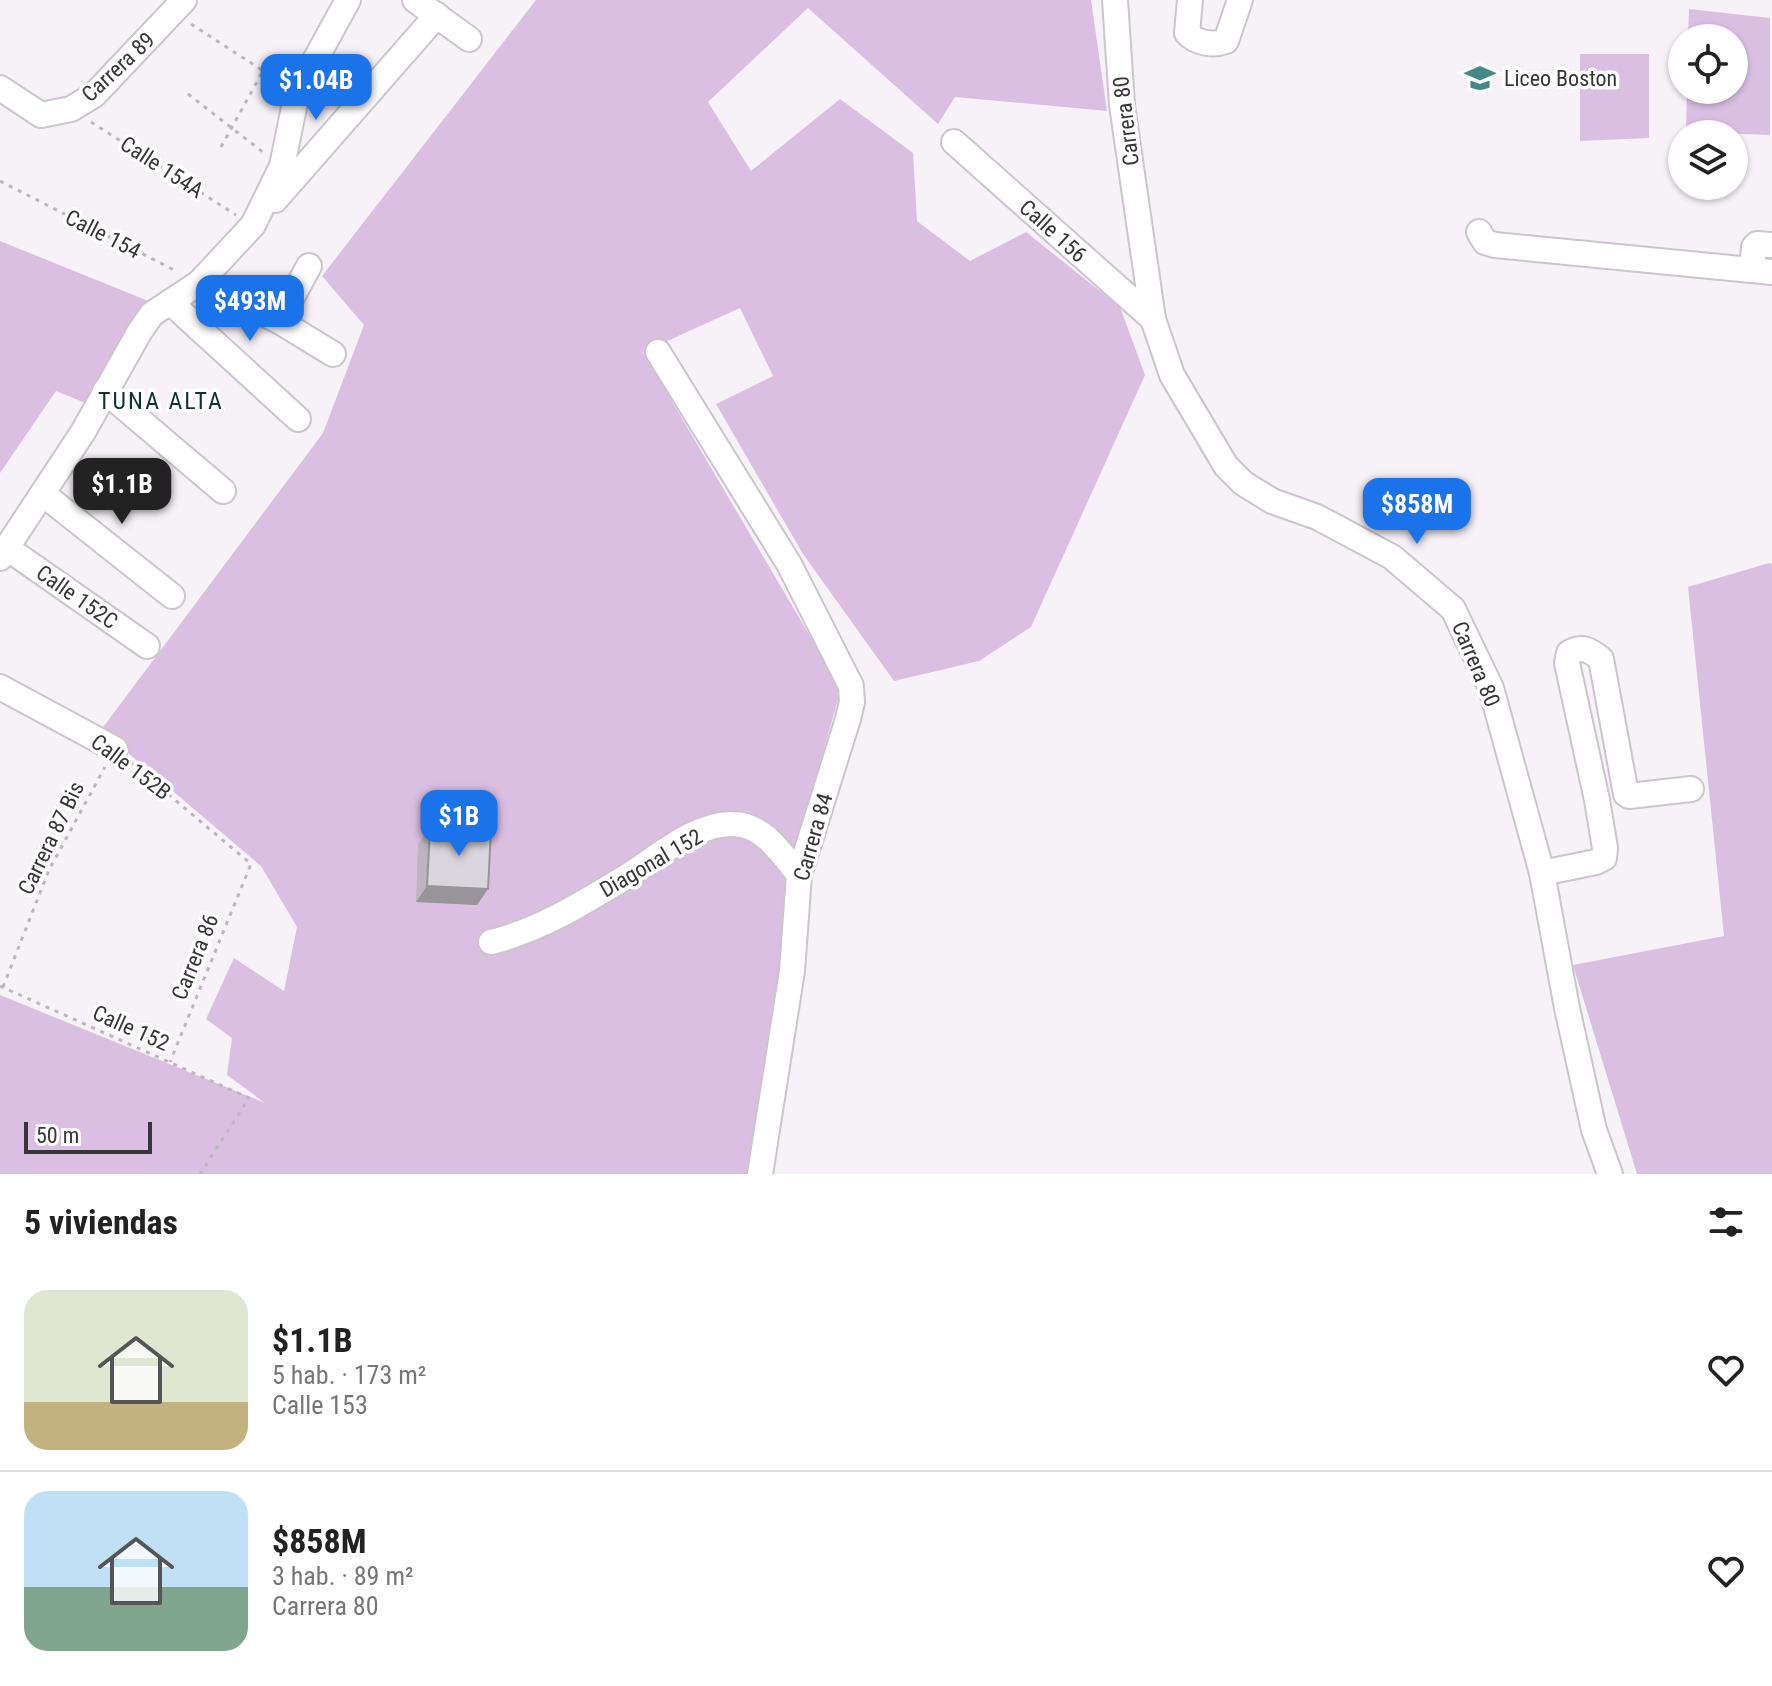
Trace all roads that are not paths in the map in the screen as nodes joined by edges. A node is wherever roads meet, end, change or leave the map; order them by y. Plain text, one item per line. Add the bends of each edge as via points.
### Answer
1 (348, 0) edge
2 (415, 0) edge
3 (1115, 0) edge
4 (1123, 0) edge
5 (1190, 0) edge
6 (1240, 0) edge
7 (179, 6) edge
8 (437, 15) junction
9 (469, 39) dead end
10 (0, 88) edge
11 (954, 142) dead end
12 (253, 225) junction
13 (1479, 232) dead end
14 (1772, 245) edge
15 (309, 266) dead end
16 (1762, 271) edge
17 (199, 283) junction
18 (170, 302) junction
19 (1153, 319) junction
20 (279, 321) junction
21 (658, 352) dead end
22 (333, 354) dead end
23 (105, 391) junction
24 (298, 419) dead end
25 (223, 491) dead end
26 (43, 494) junction
27 (4, 553) edge
28 (172, 596) dead end
29 (147, 646) dead end
30 (1, 689) edge
31 (115, 749) road end
32 (1691, 789) dead end
33 (1542, 873) junction
34 (799, 875) junction
35 (491, 942) dead end
36 (760, 1174) edge
37 (1610, 1174) edge

1 - 12 street via 297,93 282,166
2 - 8 street
3 - 4 street
3 - 19 street, Carrera 80 via 1122,105
5 - 6 street via 1187,33 1193,40 1218,44 1226,41
7 - 10 street, Carrera 89 via 94,95 71,109 41,115
8 - 9 street
8 - 12 street
11 - 19 street, Calle 156
12 - 17 street
13 - 16 street via 1495,245
14 - 16 street via 1754,247
15 - 20 street
17 - 18 street
17 - 20 street
18 - 23 street via 152,314
18 - 24 street
19 - 33 street, Carrera 80 via 1172,375 1226,466 1243,483 1392,557 1453,609 1491,688
20 - 22 street
21 - 34 street, Carrera 84 via 789,564 851,686 852,702
23 - 25 street
23 - 26 street
26 - 27 street
26 - 28 street
27 - 29 street, Calle 152C
30 - 31 street, Calle 152B
32 - 33 street via 1626,794 1609,655 1577,648 1567,663 1604,858
33 - 37 street, Carrera 80 via 1594,1130
34 - 35 street, Diagonal 152 via 775,844 755,830 719,826 695,834 568,912
34 - 36 street, Carrera 84 via 792,971

